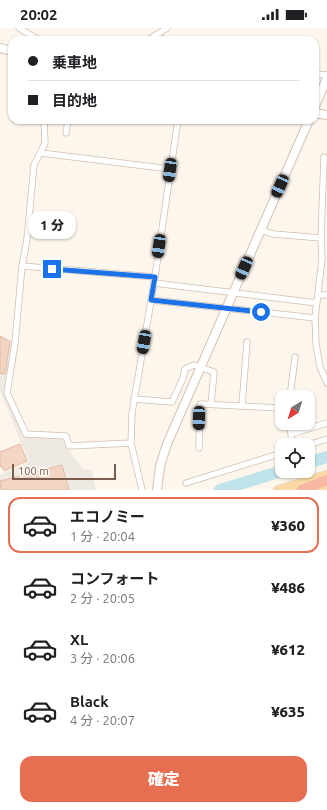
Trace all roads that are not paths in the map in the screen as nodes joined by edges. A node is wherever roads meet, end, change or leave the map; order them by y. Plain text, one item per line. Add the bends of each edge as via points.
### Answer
1 (19, 28) edge
2 (167, 28) edge
3 (32, 36) edge
4 (154, 36) edge
5 (327, 77) edge
6 (319, 96) edge
7 (44, 124) edge
8 (67, 124) edge
9 (177, 124) edge
10 (307, 124) edge
11 (66, 133) dead end
12 (41, 153) junction
13 (324, 157) dead end
14 (170, 170) junction
15 (324, 228) edge
16 (261, 230) junction
17 (321, 238) junction
18 (325, 259) edge
19 (22, 266) junction
20 (154, 280) junction
21 (233, 293) junction
22 (318, 295) junction
23 (327, 295) edge
24 (151, 300) junction
25 (317, 303) junction
26 (226, 308) junction
27 (315, 318) junction
28 (247, 342) dead end
29 (295, 357) dead end
30 (201, 367) junction
31 (327, 383) edge
32 (291, 390) edge
33 (134, 399) junction
34 (211, 404) junction
35 (242, 406) junction
36 (275, 408) edge
37 (327, 423) edge
38 (290, 430) edge
39 (291, 434) junction
40 (291, 438) edge
41 (327, 439) edge
42 (131, 443) junction
43 (315, 443) edge
44 (199, 448) dead end
45 (275, 455) edge
46 (327, 475) edge
47 (327, 480) edge
48 (186, 483) dead end
49 (327, 488) edge
50 (142, 490) edge
51 (157, 490) edge
52 (278, 490) edge
53 (302, 490) edge
54 (322, 490) edge

1 - 3 street
2 - 4 street
5 - 6 street
7 - 12 street via 45,143
8 - 11 street
9 - 14 street
10 - 16 street
12 - 14 street
12 - 19 street via 34,165
13 - 15 street
14 - 20 street
15 - 17 street
16 - 17 street via 273,234
16 - 21 street
17 - 18 street
18 - 22 street
19 - 20 street
19 - 42 street via 8,393 26,434 66,436 69,446
20 - 21 street
20 - 24 street
21 - 25 street
21 - 26 street
22 - 23 street
22 - 25 street
24 - 26 street
24 - 33 street
25 - 27 street
26 - 27 street
26 - 30 street
27 - 31 street via 320,367
28 - 35 street
29 - 32 street
30 - 33 street via 194,365 185,369 172,402
30 - 34 street via 214,372
30 - 51 street via 165,449
33 - 42 street
34 - 35 street
34 - 44 street via 200,404
35 - 36 street
37 - 39 street
38 - 39 street
39 - 40 street
41 - 43 street
42 - 50 street
45 - 48 street
46 - 52 main road
47 - 53 highway
49 - 54 main road

